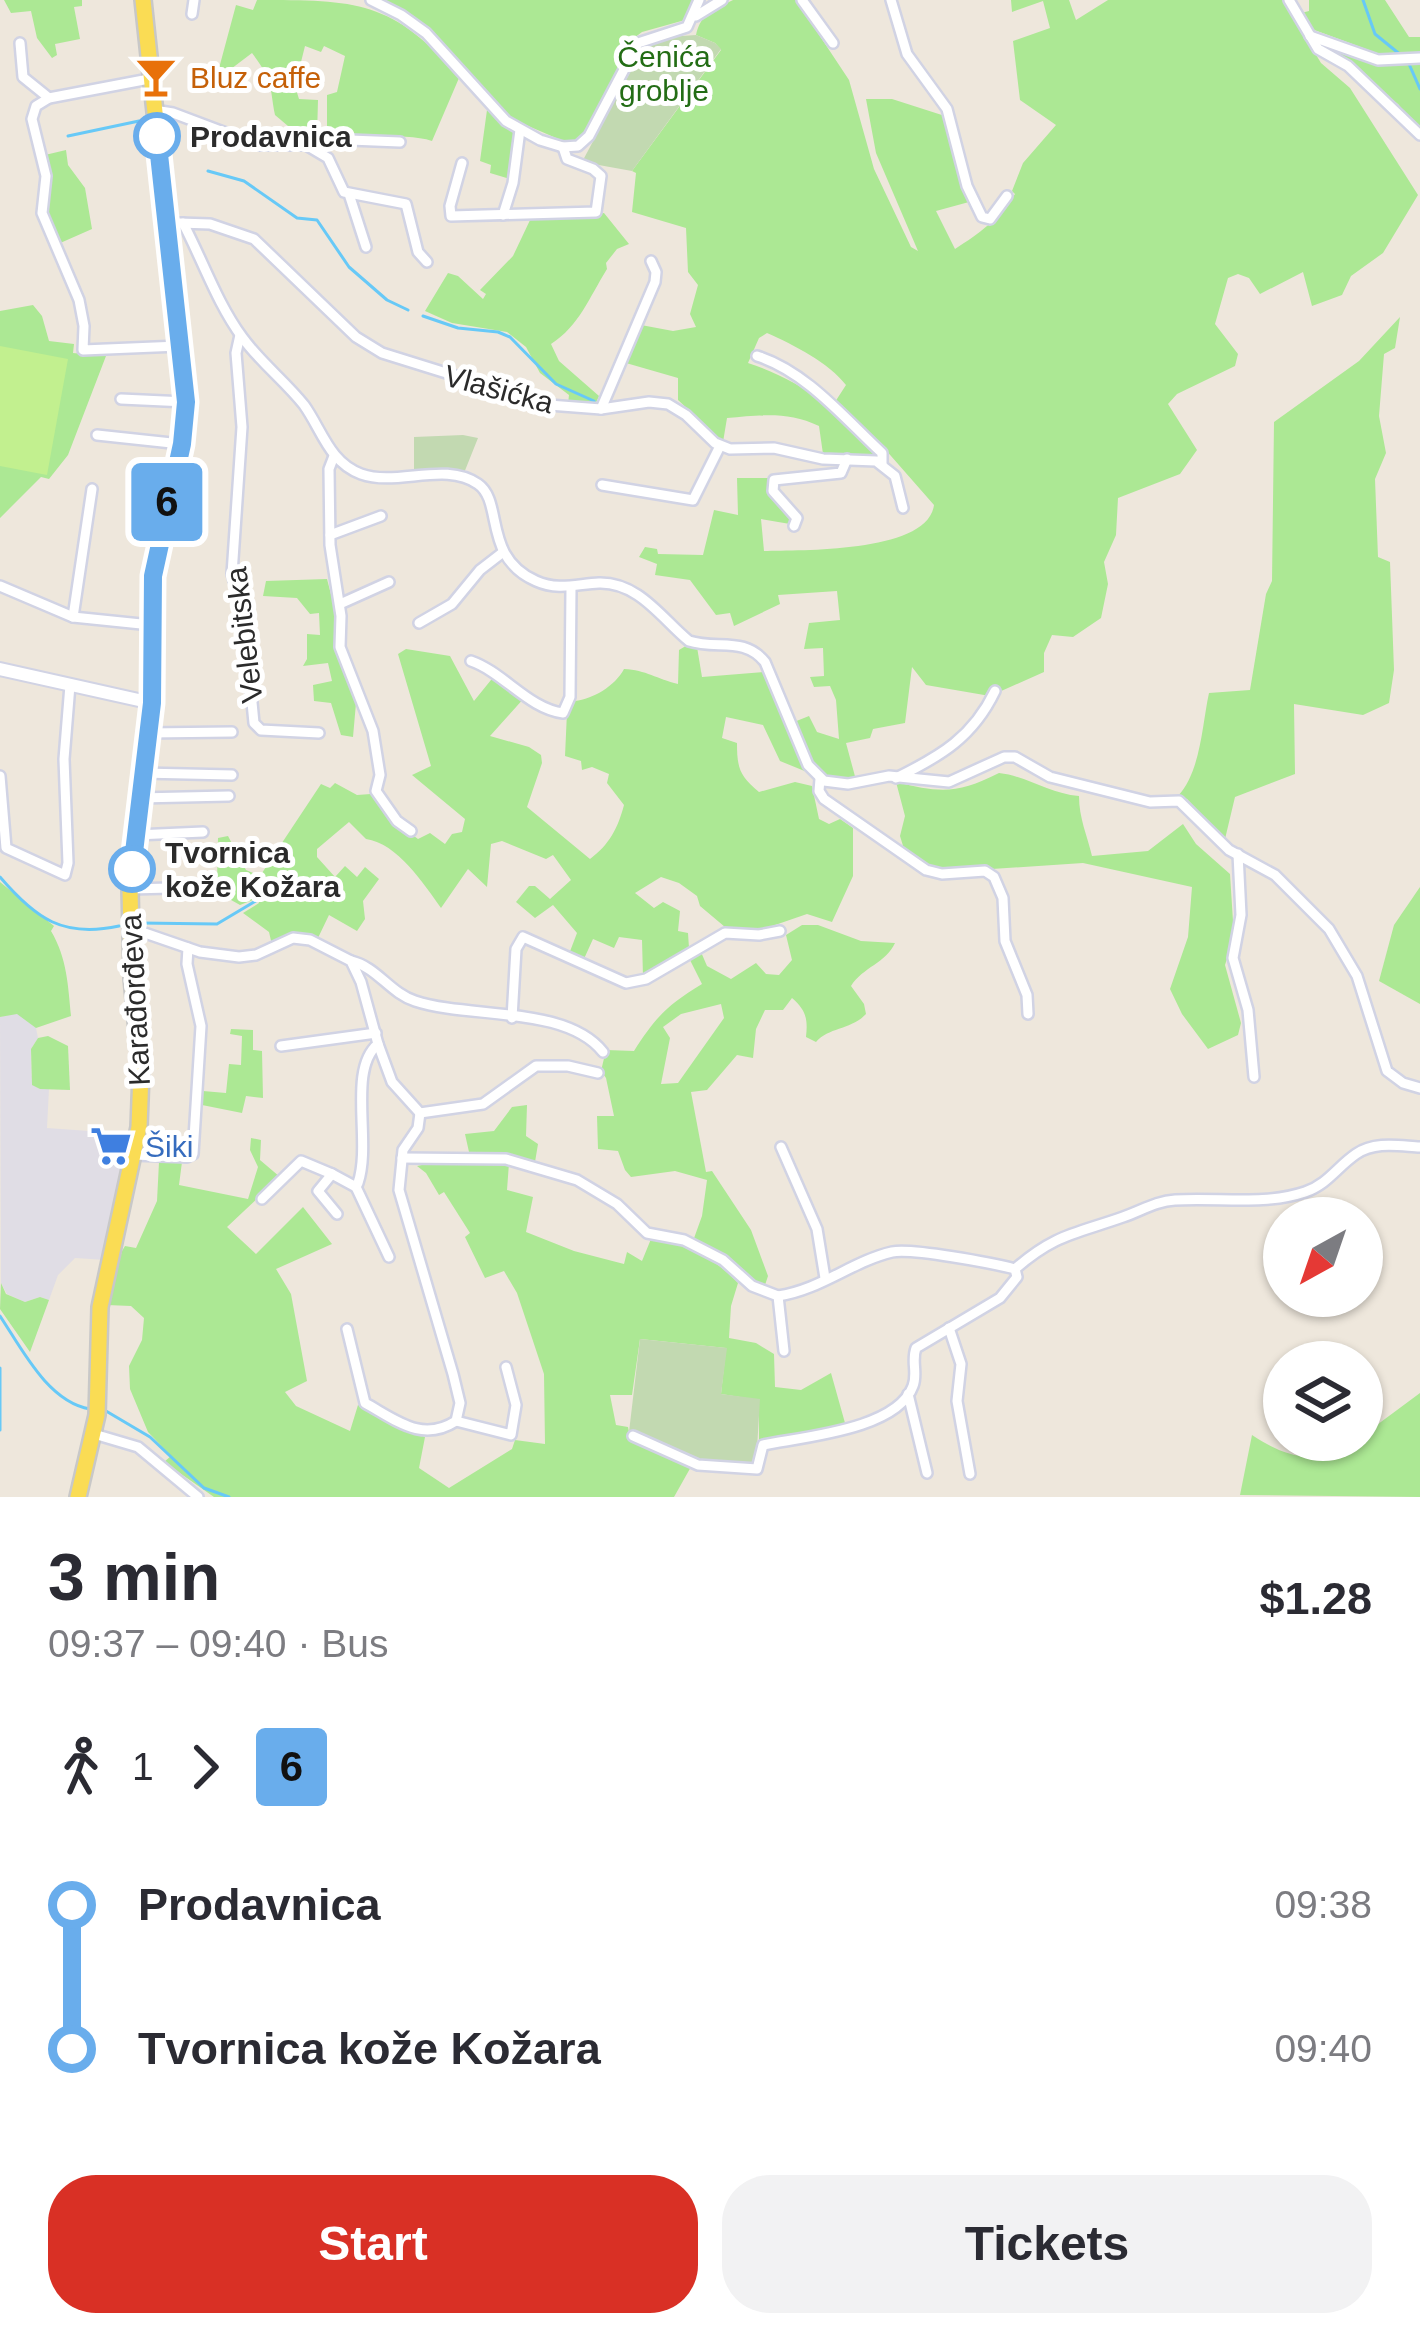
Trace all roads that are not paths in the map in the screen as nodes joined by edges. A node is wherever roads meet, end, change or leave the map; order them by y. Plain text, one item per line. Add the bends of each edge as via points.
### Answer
1 (143, 0) edge
2 (194, 0) edge
3 (371, 0) edge
4 (699, 0) edge
5 (722, 0) edge
6 (802, 0) edge
7 (891, 0) edge
8 (1289, 0) edge
9 (192, 14) dead end
10 (695, 16) junction
11 (1309, 36) junction
12 (20, 43) dead end
13 (833, 43) dead end
14 (1410, 59) edge
15 (149, 79) junction
16 (49, 98) junction
17 (154, 110) junction
18 (520, 130) junction
19 (1420, 135) edge
20 (400, 142) dead end
21 (306, 145) junction
22 (563, 147) junction
23 (462, 163) dead end
24 (349, 194) junction
25 (1006, 196) dead end
26 (503, 215) junction
27 (176, 224) junction
28 (366, 247) dead end
29 (651, 261) dead end
30 (427, 262) dead end
31 (240, 335) junction
32 (182, 345) junction
33 (758, 356) dead end
34 (121, 399) dead end
35 (186, 402) junction
36 (601, 409) junction
37 (97, 435) dead end
38 (182, 444) junction
39 (720, 446) junction
40 (334, 456) junction
41 (847, 459) junction
42 (882, 464) junction
43 (602, 485) dead end
44 (92, 489) dead end
45 (903, 508) dead end
46 (381, 516) dead end
47 (794, 526) dead end
48 (329, 535) junction
49 (502, 553) junction
50 (389, 582) dead end
51 (0, 586) edge
52 (571, 588) junction
53 (340, 604) junction
54 (73, 617) junction
55 (419, 623) dead end
56 (152, 625) junction
57 (471, 661) dead end
58 (0, 669) edge
59 (70, 685) junction
60 (995, 691) dead end
61 (152, 703) junction
62 (232, 732) dead end
63 (148, 733) junction
64 (319, 733) dead end
65 (142, 773) junction
66 (232, 775) dead end
67 (0, 776) edge
68 (896, 778) junction
69 (820, 779) junction
70 (229, 796) dead end
71 (139, 798) junction
72 (411, 831) dead end
73 (203, 832) dead end
74 (134, 835) junction
75 (1238, 854) junction
76 (211, 887) dead end
77 (130, 889) junction
78 (780, 931) dead end
79 (130, 933) junction
80 (188, 948) junction
81 (351, 961) junction
82 (1028, 1014) dead end
83 (512, 1018) junction
84 (377, 1039) junction
85 (280, 1046) dead end
86 (603, 1052) dead end
87 (598, 1072) dead end
88 (1254, 1077) dead end
89 (1420, 1088) edge
90 (419, 1113) junction
91 (781, 1147) dead end
92 (1420, 1147) edge
93 (133, 1155) junction
94 (402, 1158) junction
95 (332, 1174) junction
96 (356, 1187) junction
97 (262, 1199) dead end
98 (337, 1214) dead end
99 (388, 1257) dead end
100 (1015, 1268) junction
101 (825, 1279) junction
102 (778, 1296) junction
103 (949, 1328) junction
104 (347, 1329) dead end
105 (784, 1351) dead end
106 (506, 1367) dead end
107 (908, 1394) junction
108 (456, 1421) junction
109 (94, 1434) junction
110 (633, 1436) dead end
111 (926, 1473) dead end
112 (970, 1474) dead end
113 (78, 1497) edge
114 (198, 1497) edge

1 - 15 main road, Karađorđeva
2 - 9 street
3 - 18 street via 426,33 488,106
4 - 10 street
5 - 10 street
6 - 13 street
7 - 25 street via 907,54 947,109 982,217 990,219
8 - 11 street
10 - 22 street via 683,29 638,44 589,136
11 - 14 street via 1378,60
11 - 19 street
12 - 16 street via 23,77
15 - 16 street
15 - 17 main road, Karađorđeva
16 - 32 street via 32,116 46,176 42,213 79,300 83,350
17 - 21 street via 258,145
17 - 27 main road, Karađorđeva
18 - 22 street
18 - 26 street
20 - 21 street
21 - 24 street via 328,158
22 - 26 street via 567,159 602,176 596,212
23 - 26 street via 449,214
24 - 28 street
24 - 30 street via 406,204
27 - 31 street
27 - 32 main road, Karađorđeva
27 - 36 street, Vlašićka via 254,238 382,353 525,399
29 - 36 street via 655,282
31 - 40 street via 300,401
31 - 64 street, Velebitska via 232,574 254,723
32 - 35 main road, Karađorđeva
33 - 42 street via 832,406 882,453
34 - 35 street
35 - 38 main road, Karađorđeva
36 - 39 street, Vlašićka via 668,404
37 - 38 street
38 - 56 main road, Karađorđeva via 156,553
39 - 41 street
39 - 43 street via 693,500
40 - 48 street
40 - 49 street via 375,478 476,482
41 - 42 street
41 - 47 street via 841,473 774,480
42 - 45 street via 896,476
44 - 54 street
46 - 48 street
48 - 53 street
49 - 52 street via 533,580
49 - 55 street via 452,604
50 - 53 street
51 - 54 street
52 - 57 street via 563,713
52 - 69 street via 621,587 689,641 741,645 760,656
53 - 72 street via 340,647 373,731 376,791
54 - 56 street
56 - 61 main road, Karađorđeva
58 - 59 street
59 - 61 street
59 - 67 street via 65,875 6,848
60 - 68 street via 971,731 945,754
61 - 63 main road, Karađorđeva
62 - 63 street
63 - 65 main road, Karađorđeva
65 - 66 street
65 - 71 main road, Karađorđeva
68 - 69 street via 843,785
68 - 75 street via 949,782 1015,758 1050,776 1150,802 1179,801
69 - 82 street via 824,799 921,867 994,877
70 - 71 street
71 - 74 main road, Karađorđeva
73 - 74 street
74 - 77 main road, Karađorđeva
75 - 88 street via 1233,958
75 - 89 street via 1263,865 1329,928 1357,976 1387,1071
76 - 77 street
77 - 79 main road, Karađorđeva
78 - 83 street via 724,933 626,983 523,937
79 - 80 street
79 - 93 main road, Karađorđeva via 141,1073
80 - 81 street via 246,957 304,938
80 - 93 street via 201,1026 193,1154
81 - 83 street via 418,1002
81 - 84 street
83 - 86 street via 570,1027
84 - 85 street
84 - 90 street via 392,1082
84 - 96 street via 362,1066 364,1151
87 - 90 street via 536,1066 483,1104
90 - 94 street
91 - 101 street via 817,1229
92 - 100 street via 1363,1150 1303,1193 1152,1204 1067,1233
93 - 109 main road, Karađorđeva via 100,1307
94 - 102 street via 506,1159 577,1180 647,1233 684,1240
94 - 108 street via 400,1202 453,1374
95 - 96 street
95 - 97 street via 301,1161
95 - 98 street via 318,1191
96 - 99 street
100 - 101 street via 896,1251
100 - 103 street via 1009,1292
101 - 102 street
102 - 105 street
103 - 107 street via 914,1351
103 - 112 street via 961,1364 957,1401
104 - 108 street via 365,1402 416,1431
106 - 108 street via 516,1406 511,1435
107 - 110 street via 835,1433 764,1445 749,1469 698,1465
107 - 111 street
109 - 113 main road, Karađorđeva
109 - 114 street via 138,1447

